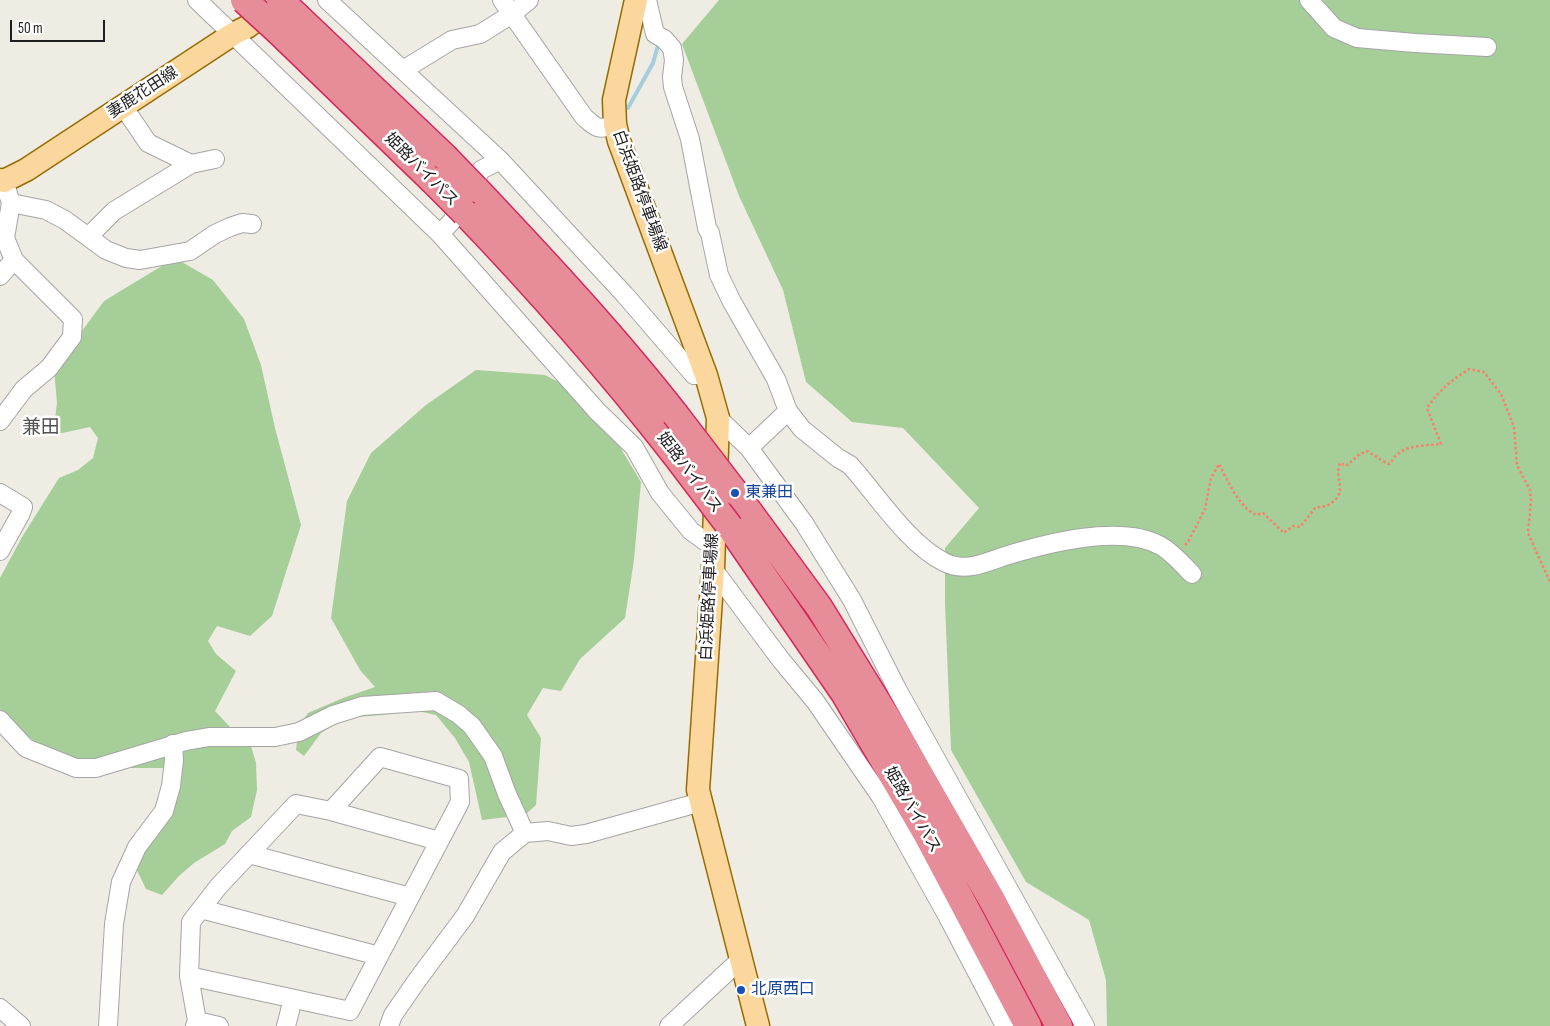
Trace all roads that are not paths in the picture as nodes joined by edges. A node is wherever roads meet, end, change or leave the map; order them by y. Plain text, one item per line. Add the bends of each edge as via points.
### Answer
1 (197, 0) edge
2 (244, 0) edge
3 (327, 0) edge
4 (528, 0) edge
5 (636, 0) edge
6 (647, 0) edge
7 (1309, 0) edge
8 (507, 7) edge
9 (285, 13) edge
10 (233, 34) junction
11 (1487, 46) dead end
12 (403, 70) junction
13 (123, 106) junction
14 (615, 124) junction
15 (215, 159) dead end
16 (500, 160) junction
17 (191, 164) junction
18 (2, 180) edge
19 (11, 203) junction
20 (252, 224) dead end
21 (93, 232) dead end
22 (440, 234) junction
23 (14, 260) junction
24 (0, 276) edge
25 (706, 375) junction
26 (788, 411) junction
27 (718, 418) junction
28 (0, 421) edge
29 (749, 448) junction
30 (0, 493) edge
31 (713, 547) junction
32 (0, 551) edge
33 (713, 569) junction
34 (1192, 574) dead end
35 (0, 720) edge
36 (173, 744) junction
37 (701, 802) junction
38 (331, 811) junction
39 (525, 833) junction
40 (439, 841) junction
41 (249, 854) junction
42 (410, 897) junction
43 (201, 909) junction
44 (379, 956) junction
45 (740, 960) junction
46 (189, 976) junction
47 (293, 999) junction
48 (0, 1008) edge
49 (196, 1023) edge
50 (22, 1026) edge
51 (108, 1026) edge
52 (219, 1026) edge
53 (286, 1026) edge
54 (389, 1026) edge
55 (669, 1026) edge
56 (758, 1026) edge
57 (1005, 1026) edge
58 (1028, 1026) edge
59 (1058, 1026) edge
60 (1085, 1026) edge

1 - 10 street
2 - 9 highway, 姫路バイパス, bridge
3 - 12 street
4 - 8 street
5 - 14 main road, 白浜姫路停車場線 via 614,100
6 - 26 street via 659,37 672,48 673,87 690,139 718,275 776,379
7 - 11 street via 1334,28 1358,38
8 - 12 street via 480,34 452,40
8 - 14 street via 584,117 594,126 604,129
9 - 10 main road, 妻鹿花田線
9 - 58 highway, 姫路バイパス, bridge via 432,180 518,268 626,391 730,527 844,694 926,833
9 - 59 highway, 姫路バイパス, bridge via 445,157 533,249 636,364 734,491 819,607 883,711 992,900
10 - 13 main road, 妻鹿花田線
10 - 22 street
12 - 16 street
13 - 17 street via 148,143
13 - 18 main road, 妻鹿花田線 via 26,170
14 - 25 main road, 白浜姫路停車場線
15 - 17 street
16 - 22 street via 481,170 452,220
16 - 25 street via 694,375
17 - 21 street via 114,211
18 - 19 street
19 - 20 street via 46,210 106,250 140,260 190,250 230,227
19 - 23 street via 5,238
22 - 31 street via 597,411 634,447 660,492 692,531
23 - 24 street
23 - 28 street via 73,319 72,337 49,368 24,389
25 - 27 main road, 白浜姫路停車場線
26 - 29 street
26 - 34 street via 802,429 850,465 911,537 945,563 968,568 1082,537 1124,536 1146,539 1161,546
27 - 29 street
27 - 31 main road, 白浜姫路停車場線
29 - 60 street via 804,523 852,600 897,690
30 - 32 street via 23,507
31 - 33 main road, 白浜姫路停車場線
33 - 37 main road, 白浜姫路停車場線 via 698,790
33 - 57 street via 815,701 881,797
35 - 36 street via 26,748 76,768 96,768
36 - 39 street via 209,737 275,737 299,732 333,715 362,706 436,701 472,726 493,756 506,794
36 - 51 street via 171,786 164,811 137,846 121,882 114,924
37 - 39 street via 586,834
37 - 45 main road, 白浜姫路停車場線
38 - 40 street
38 - 40 street via 380,757 459,779 460,802
38 - 41 street via 296,804
39 - 54 street via 502,852 465,916 393,1015
40 - 42 street
41 - 42 street
41 - 43 street
42 - 44 street
43 - 44 street
43 - 46 street via 191,922
44 - 47 street via 350,1011
45 - 55 street
45 - 56 main road, 白浜姫路停車場線
46 - 47 street
46 - 49 street
47 - 53 street
48 - 50 street
49 - 52 street

